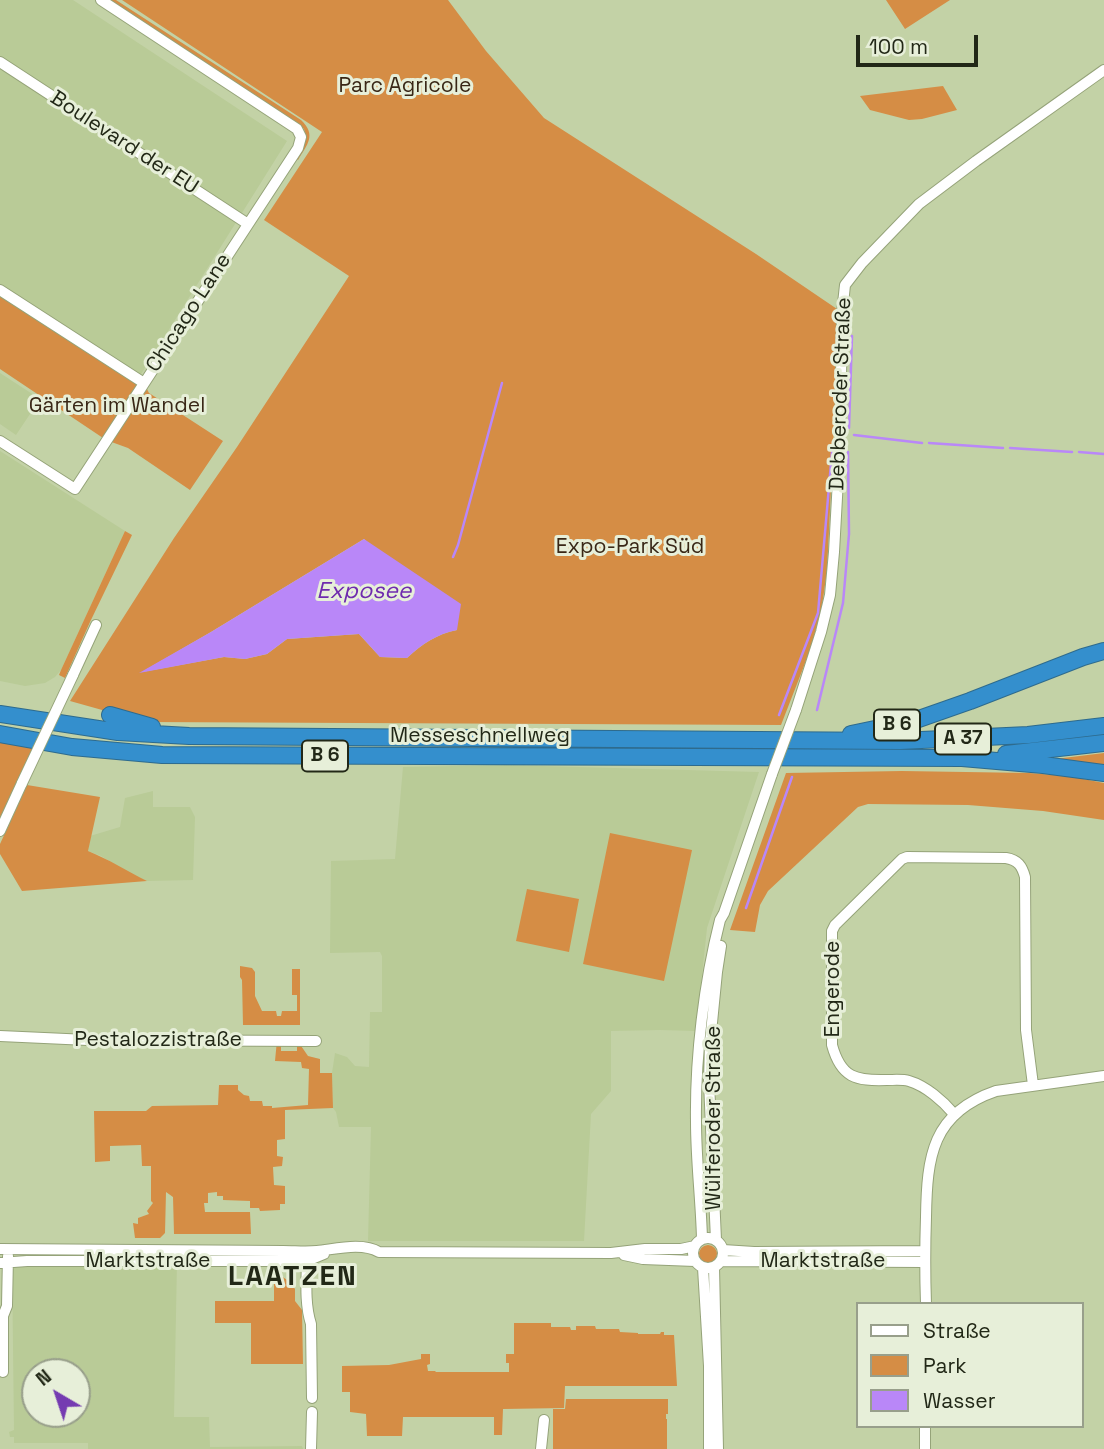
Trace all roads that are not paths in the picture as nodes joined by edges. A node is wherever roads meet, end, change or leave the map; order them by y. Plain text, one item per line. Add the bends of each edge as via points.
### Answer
1 (101, 0) edge
2 (0, 62) edge
3 (1104, 70) edge
4 (248, 224) junction
5 (0, 290) edge
6 (144, 383) junction
7 (0, 441) edge
8 (96, 625) dead end
9 (1104, 651) edge
10 (796, 710) joint
11 (0, 714) edge
12 (110, 715) dead end
13 (1104, 726) edge
14 (0, 734) edge
15 (189, 736) junction
16 (821, 740) junction
17 (1104, 743) edge
18 (962, 758) junction
19 (1104, 773) edge
20 (0, 831) edge
21 (706, 1031) junction
22 (0, 1036) edge
23 (316, 1041) dead end
24 (1104, 1076) edge
25 (1033, 1085) junction
26 (954, 1114) junction
27 (698, 1242) junction
28 (4, 1249) edge
29 (611, 1253) junction
30 (307, 1256) junction
31 (925, 1256) junction
32 (712, 1258) junction
33 (4, 1263) edge
34 (926, 1302) edge
35 (1, 1314) edge
36 (2, 1372) dead end
37 (312, 1398) dead end
38 (312, 1412) dead end
39 (544, 1420) dead end
40 (925, 1428) edge
41 (311, 1449) edge
42 (541, 1449) edge
43 (709, 1449) edge
44 (718, 1449) edge
45 (925, 1449) edge

1 - 4 street, Chicago Lane via 297,129 301,136 298,148
2 - 4 street, Boulevard der EU
3 - 10 street, Debberoder Straße via 919,204 845,285 830,595
4 - 6 street, Chicago Lane
5 - 6 street
6 - 7 street, Chicago Lane via 75,489
8 - 20 street, bridge
9 - 16 highway, B 6 via 913,721
10 - 21 street, Wülferoder Straße, bridge via 724,913
11 - 15 highway, Messeschnellweg / B 6 via 118,732
12 - 15 highway
13 - 16 highway, A 37 via 958,739
14 - 18 highway, Messeschnellweg / B 6 via 72,747 162,755
15 - 16 highway, Messeschnellweg / B 6
17 - 18 highway, A 37
18 - 19 highway, B 6
21 - 27 street, Wülferoder Straße via 696,1124
21 - 32 street, Wülferoder Straße
22 - 23 street, Pestalozzistraße
24 - 25 street
25 - 26 street via 981,1096
25 - 26 street, Engerode via 1026,1030 1023,869 1006,858 907,857 832,931 832,1045 850,1075 911,1082
26 - 31 street via 937,1139 928,1167
27 - 29 street, Marktstraße via 681,1249
27 - 32 street, Wülferoder Straße via 693,1253
27 - 32 street, Marktstraße via 709,1238
28 - 30 street, Marktstraße
28 - 33 street
29 - 30 street, Marktstraße via 334,1248
29 - 32 street, Marktstraße via 643,1259
30 - 33 street, Marktstraße
30 - 37 street
31 - 32 street, Marktstraße via 754,1252
31 - 34 street
32 - 43 street, Wülferoder Straße
32 - 44 street, Wülferoder Straße
33 - 35 street via 7,1306
35 - 36 street
38 - 41 street
39 - 42 street
40 - 45 street

